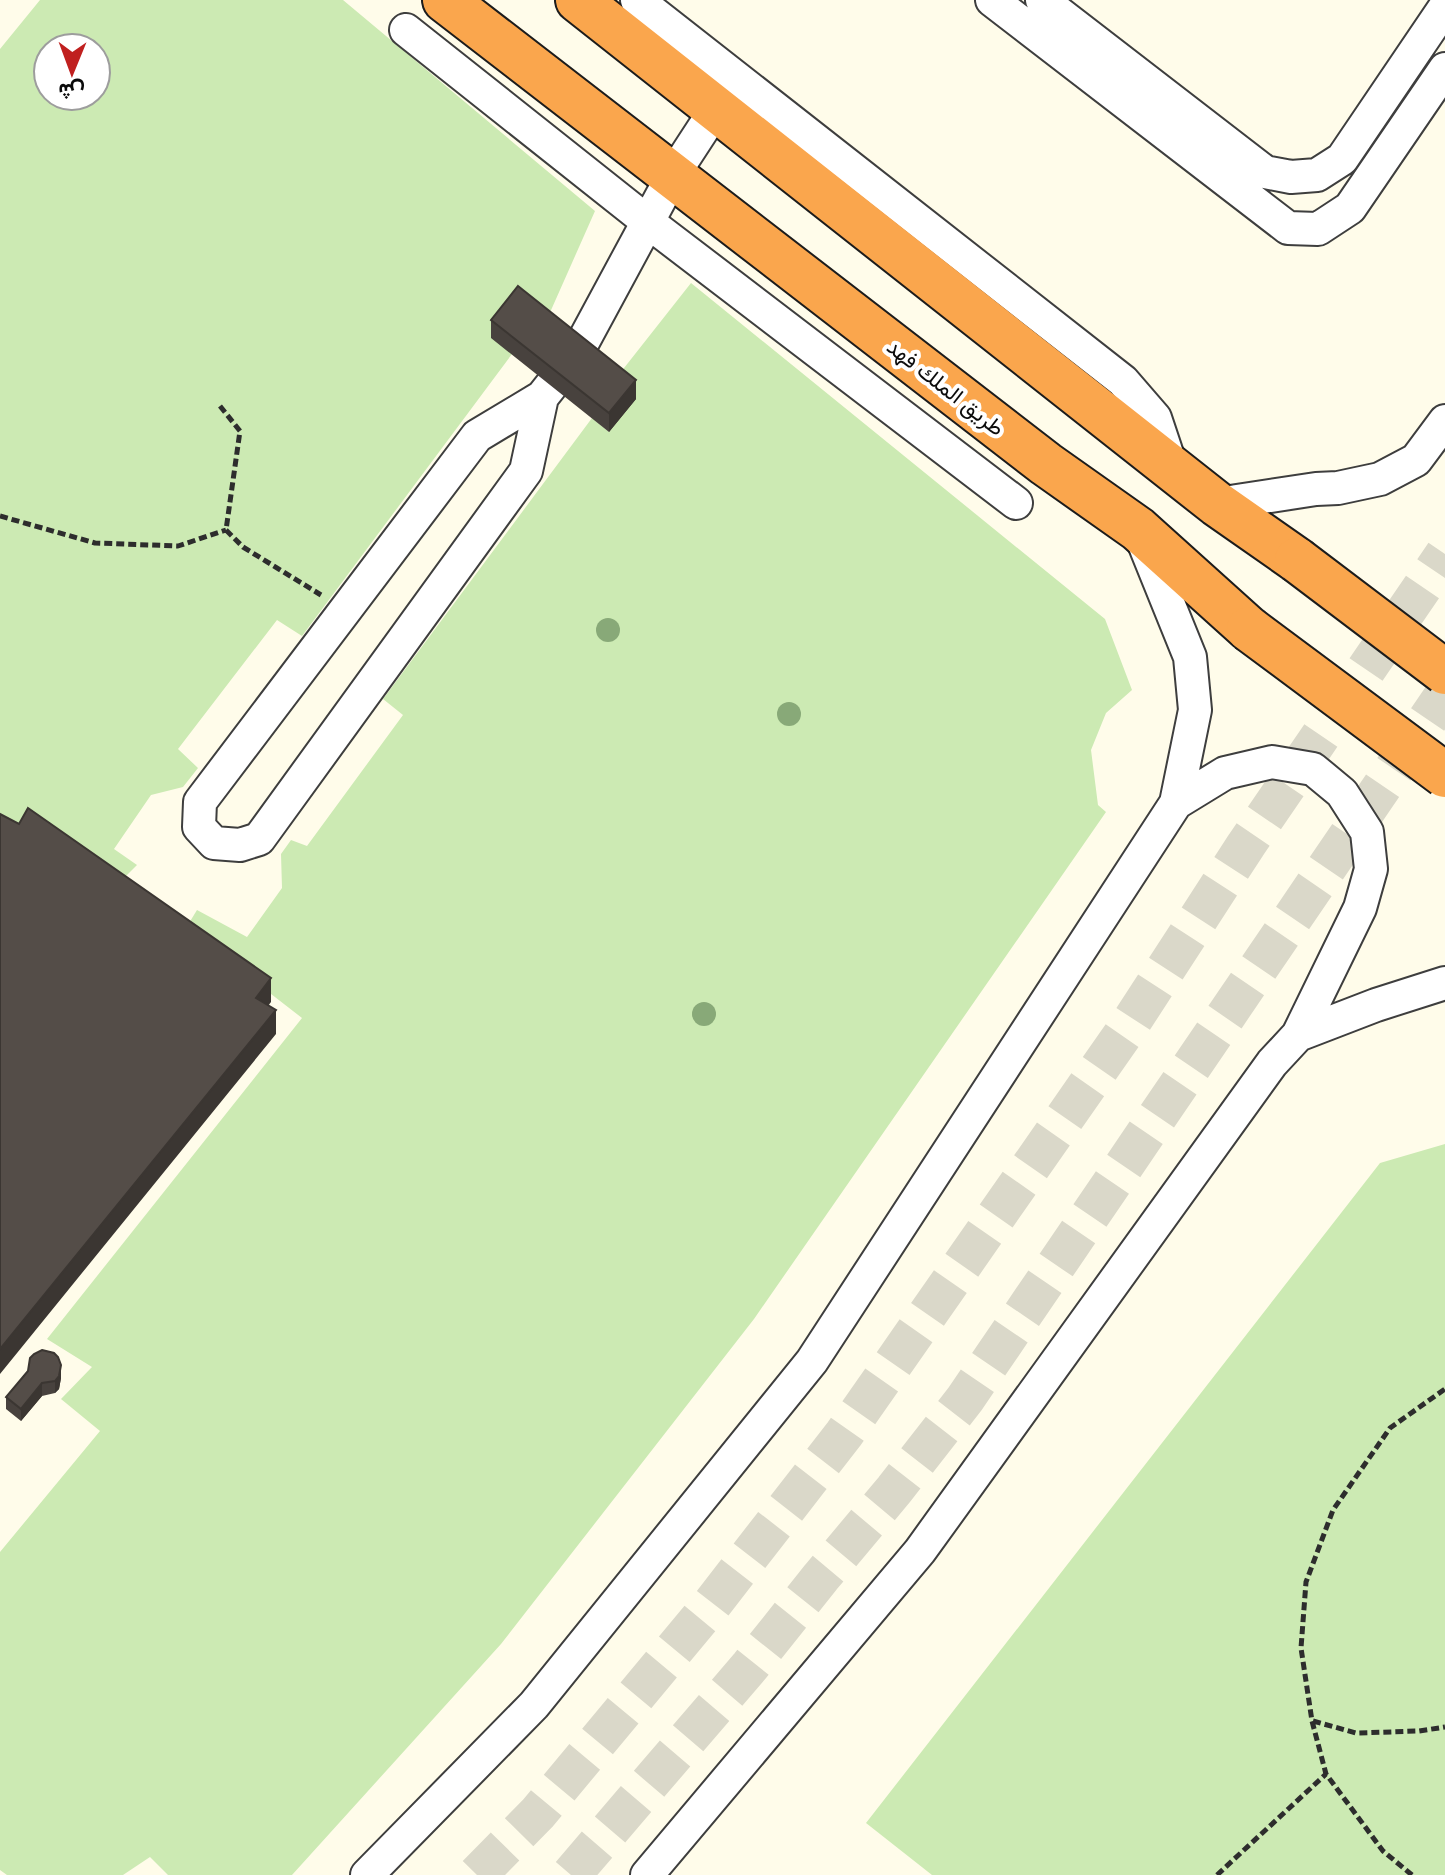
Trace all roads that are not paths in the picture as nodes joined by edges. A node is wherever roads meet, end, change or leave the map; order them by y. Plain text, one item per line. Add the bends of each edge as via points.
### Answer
1 (445, 0) edge
2 (578, 0) edge
3 (637, 0) edge
4 (992, 0) edge
5 (1445, 7) edge
6 (1055, 14) edge
7 (406, 30) dead end
8 (1445, 69) edge
9 (716, 109) junction
10 (673, 175) junction
11 (648, 222) junction
12 (542, 397) junction
13 (1445, 421) edge
14 (1172, 469) junction
15 (1016, 503) dead end
16 (1217, 504) junction
17 (1138, 529) junction
18 (1445, 672) edge
19 (1445, 775) edge
20 (1176, 803) junction
21 (1445, 983) edge
22 (1298, 1035) junction
23 (367, 1875) edge
24 (647, 1875) edge

1 - 10 highway, طريق الملك فهد
2 - 9 highway
3 - 14 street via 1123,381 1155,418
4 - 6 street
5 - 6 street via 1342,159 1317,175 1291,177 1265,172
6 - 8 street via 1288,228 1318,229 1350,208
7 - 11 street
9 - 10 street
9 - 14 highway
10 - 11 street
10 - 17 highway, طريق الملك فهد via 1046,464
11 - 12 street via 577,353
11 - 15 street
12 - 12 street via 477,436 200,802 199,827 214,843 240,845 259,839 526,471
13 - 16 street via 1416,460 1380,479
14 - 16 highway
16 - 18 highway, bridge
17 - 19 highway, طريق الملك فهد, bridge via 1249,629
17 - 20 street via 1190,657 1195,710
20 - 22 street via 1225,773 1272,762 1313,769 1342,793 1367,832 1371,869 1360,908
20 - 23 street via 812,1361 534,1705
21 - 22 street
22 - 24 street via 1272,1063 920,1551

